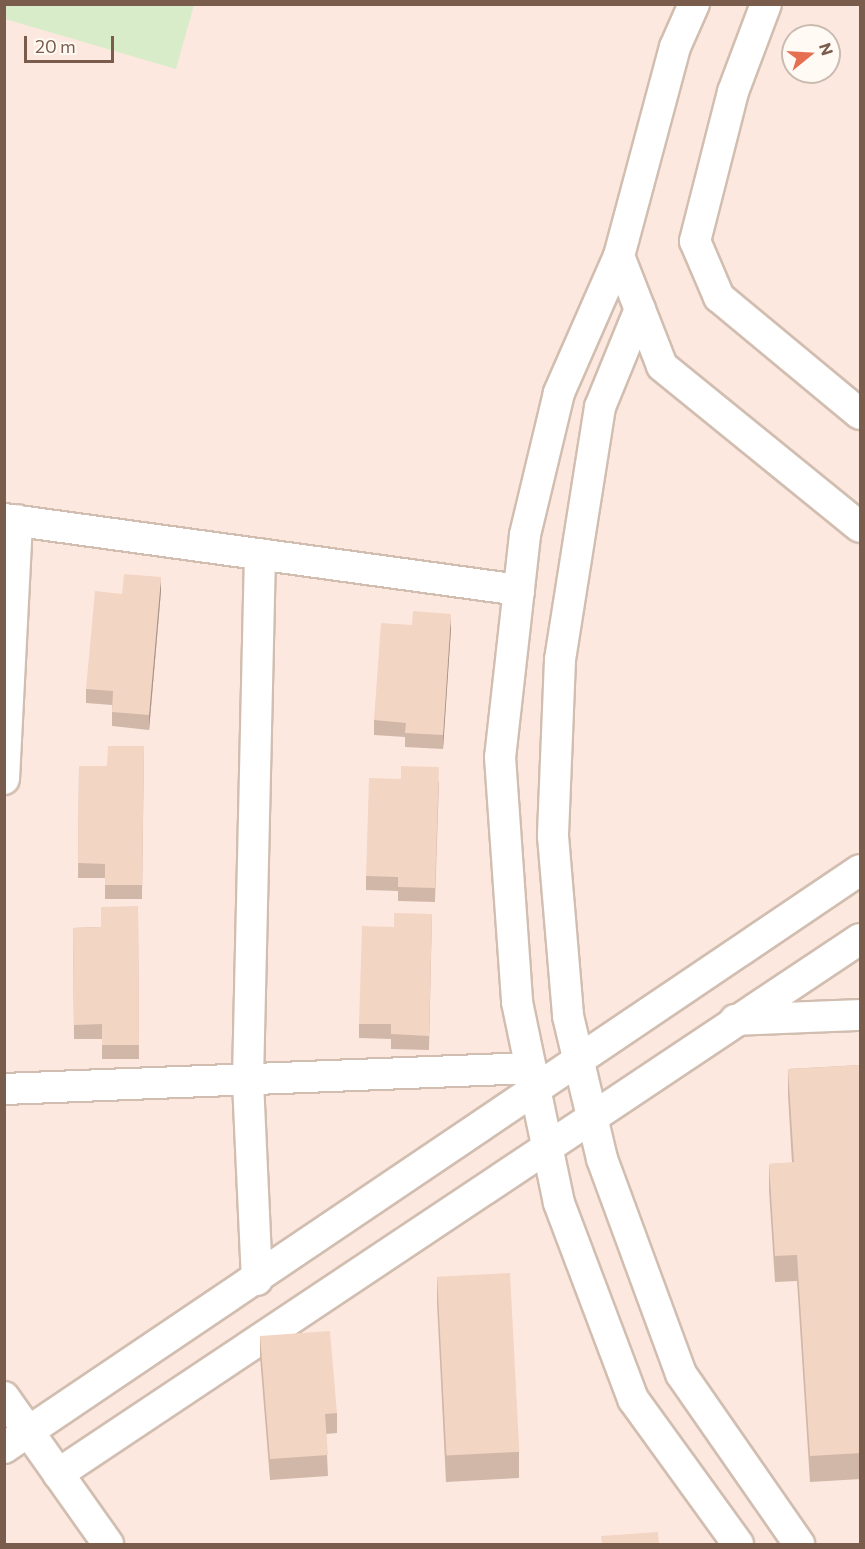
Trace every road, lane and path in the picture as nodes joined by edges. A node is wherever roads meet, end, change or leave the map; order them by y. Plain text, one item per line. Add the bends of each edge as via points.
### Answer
1 (694, 4) edge
2 (766, 4) edge
3 (619, 256) junction
4 (640, 309) junction
5 (861, 414) edge
6 (11, 519) edge
7 (861, 527) edge
8 (260, 554) junction
9 (519, 590) junction
10 (4, 779) edge
11 (861, 870) edge
12 (861, 939) edge
13 (861, 1015) edge
14 (734, 1021) junction
15 (579, 1061) junction
16 (248, 1079) junction
17 (533, 1079) junction
18 (4, 1089) edge
19 (591, 1116) junction
20 (547, 1146) junction
21 (257, 1280) junction
22 (4, 1397) edge
23 (17, 1441) edge
24 (58, 1474) junction
25 (108, 1545) edge
26 (738, 1545) edge
27 (799, 1545) edge

1 - 3 street via 675,47
2 - 5 street via 733,92 695,241 719,297
3 - 4 street
3 - 9 street via 559,393 525,535
4 - 7 street via 662,366
4 - 15 street via 600,406 560,660 553,836 568,1016
6 - 8 street
6 - 10 street
8 - 9 street
8 - 16 street
9 - 17 street via 500,757 517,1002
11 - 15 street
12 - 14 street
13 - 14 street
14 - 19 street
15 - 17 street
15 - 19 street
16 - 17 street
16 - 18 street
16 - 21 street
17 - 20 street
17 - 21 street
19 - 20 street
19 - 27 street via 602,1159 681,1374
20 - 24 street
20 - 26 street via 559,1203 633,1399
21 - 23 street
22 - 23 street
23 - 24 street
24 - 25 street

